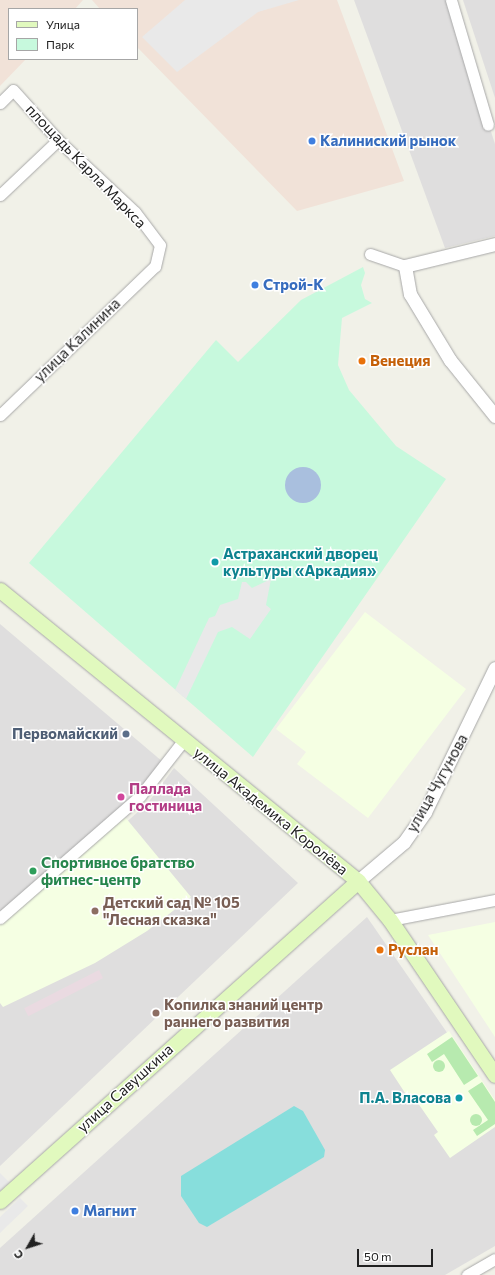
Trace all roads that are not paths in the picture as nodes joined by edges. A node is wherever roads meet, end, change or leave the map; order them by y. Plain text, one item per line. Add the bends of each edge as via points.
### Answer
1 (451, 0) edge
2 (0, 103) edge
3 (488, 125) dead end
4 (58, 140) junction
5 (0, 195) edge
6 (495, 244) edge
7 (370, 254) dead end
8 (155, 266) joint
9 (405, 266) junction
10 (0, 415) edge
11 (495, 416) edge
12 (0, 590) edge
13 (495, 668) edge
14 (183, 741) junction
15 (358, 881) junction
16 (495, 900) edge
17 (0, 918) edge
18 (390, 920) junction
19 (495, 1076) edge
20 (0, 1201) edge
21 (495, 1259) edge
22 (467, 1275) edge

1 - 3 street
2 - 4 street, площадь Карла Маркса via 13,90
4 - 5 street
4 - 8 street, площадь Карла Маркса via 135,212 160,245
6 - 9 street
7 - 9 street
8 - 10 street, улица Калинина
9 - 11 street via 410,294 450,360
12 - 14 main road, улица Академика Королёва
13 - 15 street, улица Чугунова via 425,812 404,842
14 - 15 main road, улица Академика Королёва
14 - 17 street via 140,796
15 - 18 main road, улица Академика Королёва
15 - 20 main road, улица Савушкина
16 - 18 street
18 - 19 main road, улица Академика Королёва
21 - 22 street

